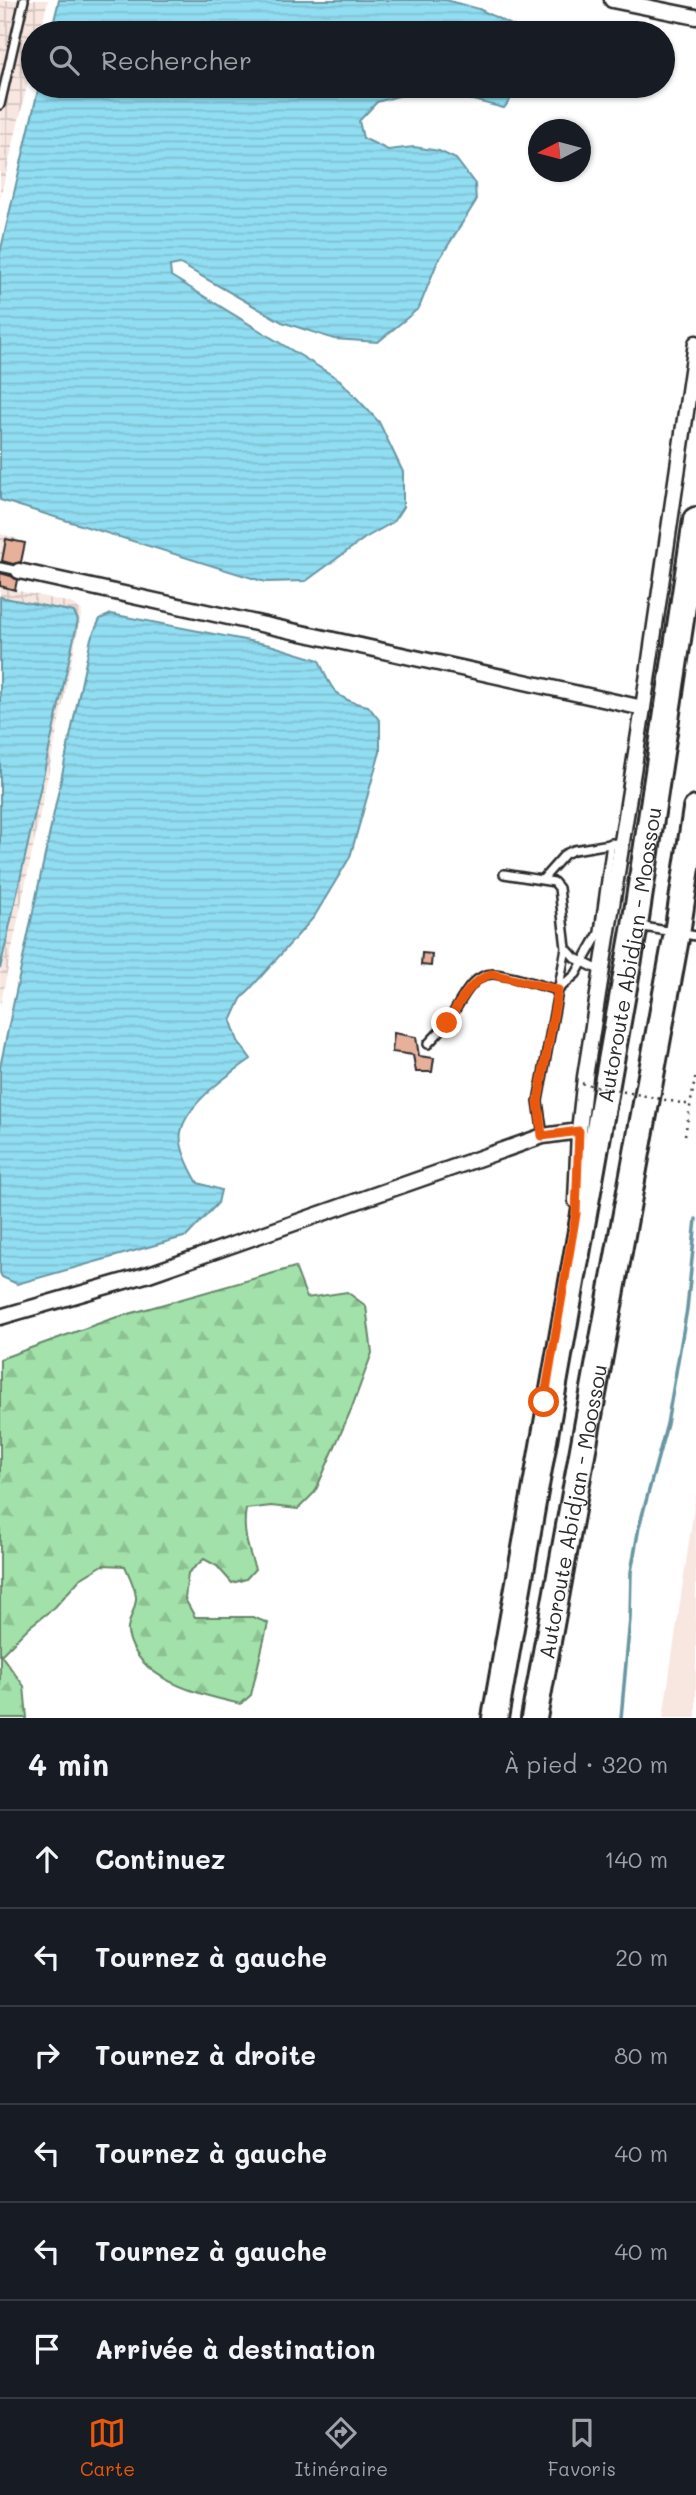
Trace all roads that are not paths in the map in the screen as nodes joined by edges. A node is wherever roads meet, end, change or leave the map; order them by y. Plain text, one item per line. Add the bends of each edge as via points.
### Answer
1 (23, 0) edge
2 (612, 0) edge
3 (696, 17) edge
4 (0, 105) edge
5 (696, 343) edge
6 (696, 520) edge
7 (0, 568) edge
8 (19, 571) joint
9 (643, 708) junction
10 (696, 809) edge
11 (617, 842) junction
12 (504, 874) dead end
13 (542, 880) junction
14 (611, 920) junction
15 (635, 925) junction
16 (599, 933) junction
17 (686, 934) edge
18 (566, 948) junction
19 (583, 964) junction
20 (603, 972) junction
21 (558, 990) junction
22 (428, 1044) dead end
23 (579, 1131) junction
24 (542, 1136) junction
25 (0, 1317) edge
26 (538, 1473) junction
27 (495, 1718) edge
28 (534, 1718) edge

1 - 4 lane
2 - 3 street
5 - 9 street
6 - 15 highway, Autoroute Abidjan - Moossou
7 - 8 lane
8 - 9 street
9 - 11 street
10 - 17 highway, Autoroute Abidjan - Moossou
11 - 13 lane via 565,854
11 - 14 street
11 - 16 lane
12 - 13 lane
13 - 18 lane via 559,888
14 - 16 lane
14 - 20 street
15 - 17 lane
15 - 26 highway, Autoroute Abidjan - Moossou
16 - 19 lane
17 - 28 highway, Autoroute Abidjan - Moossou
18 - 19 lane
18 - 21 lane
19 - 20 lane
19 - 21 lane
20 - 23 street
21 - 22 lane via 483,976 471,985
21 - 24 lane via 538,1101
23 - 24 street
23 - 26 street via 576,1214 544,1402
24 - 25 street via 149,1274
26 - 27 highway, Autoroute Abidjan - Moossou

